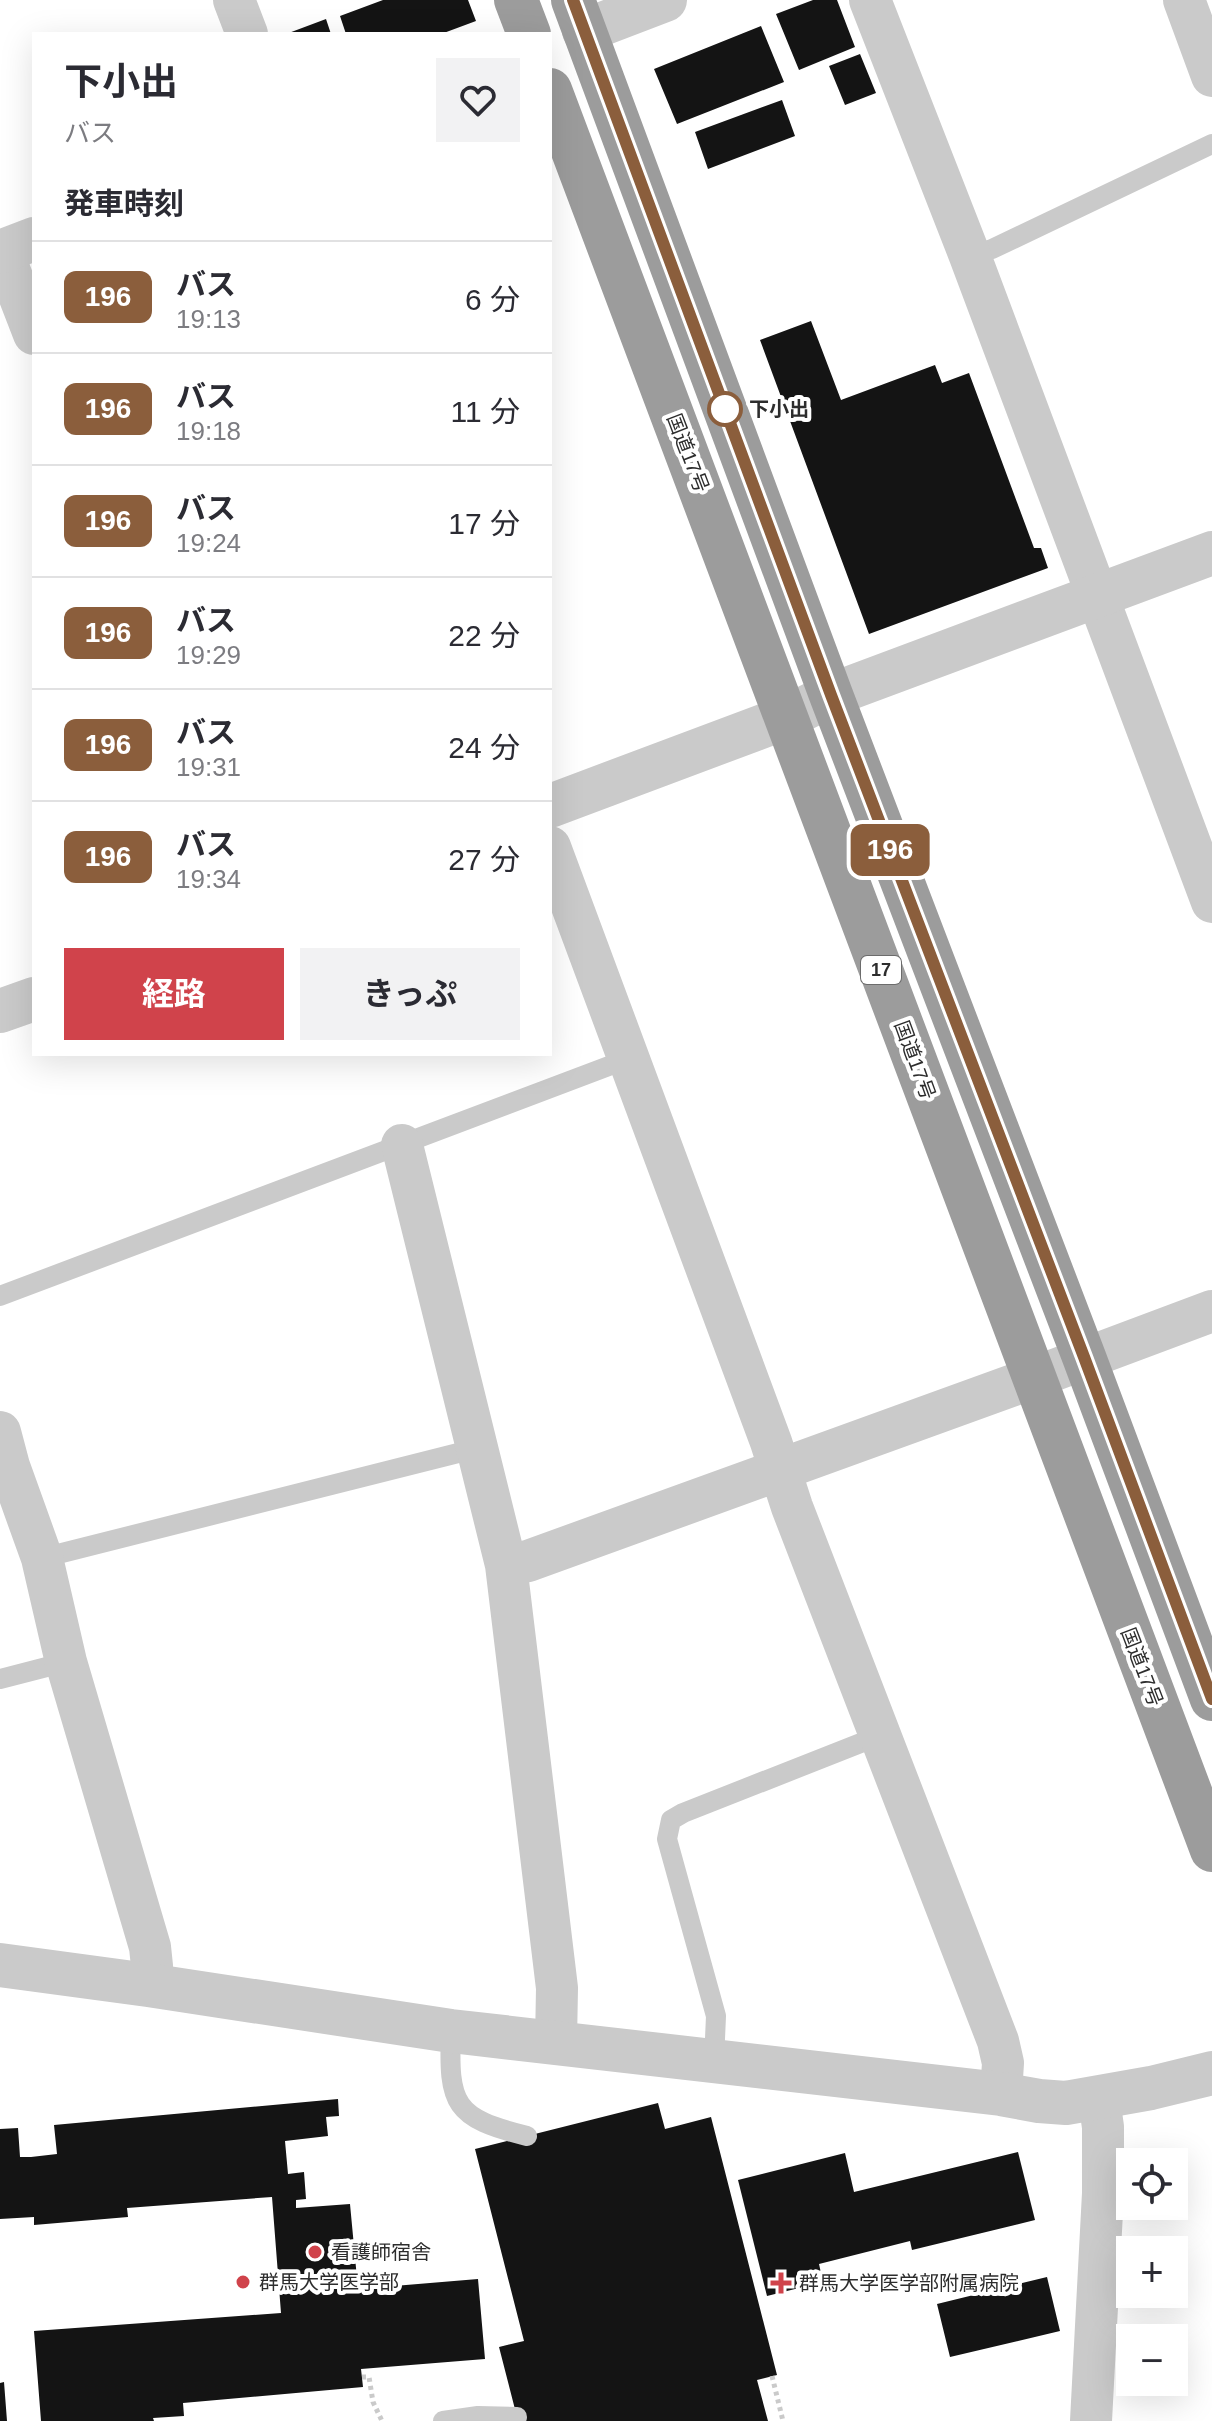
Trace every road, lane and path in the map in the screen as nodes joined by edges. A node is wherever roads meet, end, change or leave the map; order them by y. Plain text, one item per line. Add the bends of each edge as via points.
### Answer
1 (234, 0) edge
2 (516, 0) edge
3 (665, 0) edge
4 (870, 0) edge
5 (1184, 0) edge
6 (579, 15) edge
7 (246, 32) edge
8 (528, 32) edge
9 (1212, 76) edge
10 (552, 95) edge
11 (1212, 144) edge
12 (12, 247) edge
13 (970, 256) junction
14 (32, 326) edge
15 (1212, 553) edge
16 (1098, 595) junction
17 (831, 695) junction
18 (787, 717) junction
19 (552, 805) edge
20 (552, 852) edge
21 (1212, 902) edge
22 (32, 1000) edge
23 (0, 1011) edge
24 (630, 1058) junction
25 (402, 1145) junction
26 (0, 1296) edge
27 (1212, 1311) edge
28 (1084, 1357) junction
29 (1033, 1378) junction
30 (478, 1448) junction
31 (3, 1456) edge
32 (780, 1469) junction
33 (42, 1558) junction
34 (506, 1565) junction
35 (66, 1662) junction
36 (0, 1679) edge
37 (1212, 1699) edge
38 (881, 1735) junction
39 (1212, 1850) edge
40 (0, 1965) edge
41 (148, 1985) junction
42 (451, 2031) junction
43 (556, 2043) junction
44 (714, 2061) junction
45 (1212, 2073) edge
46 (1001, 2094) junction
47 (1099, 2099) junction
48 (527, 2136) dead end
49 (772, 2376) dead end
50 (362, 2377) dead end
51 (517, 2417) dead end
52 (382, 2421) edge
53 (443, 2421) edge
54 (783, 2421) edge
55 (1091, 2421) edge

1 - 7 street
2 - 8 highway
3 - 6 street
4 - 13 street
5 - 9 street
6 - 17 highway, 17
10 - 18 highway, 国道17号 / 17
11 - 13 lane
12 - 14 street
13 - 16 street
15 - 16 street
16 - 17 street
16 - 21 street
17 - 18 street
17 - 28 highway, 17
18 - 19 street
18 - 29 highway, 国道17号 / 17
20 - 24 street
22 - 23 street
24 - 25 lane
24 - 32 street
25 - 26 lane
25 - 30 street
27 - 28 street
28 - 29 street
28 - 37 highway, 17
29 - 32 street
29 - 39 highway, 国道17号 / 17
30 - 33 lane
30 - 34 street
31 - 33 street
32 - 34 street
32 - 38 street
33 - 35 street
34 - 43 street via 557,1988
35 - 36 lane
35 - 41 street via 150,1947
38 - 44 lane via 671,1820 667,1839 716,2016
38 - 46 street via 998,2041
40 - 41 street
41 - 42 street
42 - 43 street
42 - 48 lane via 450,2084 464,2112 492,2127
43 - 44 street
44 - 46 street
45 - 47 street
46 - 47 street via 1066,2103
47 - 55 street via 1103,2193
49 - 54 path
50 - 52 path via 369,2377
51 - 53 lane

